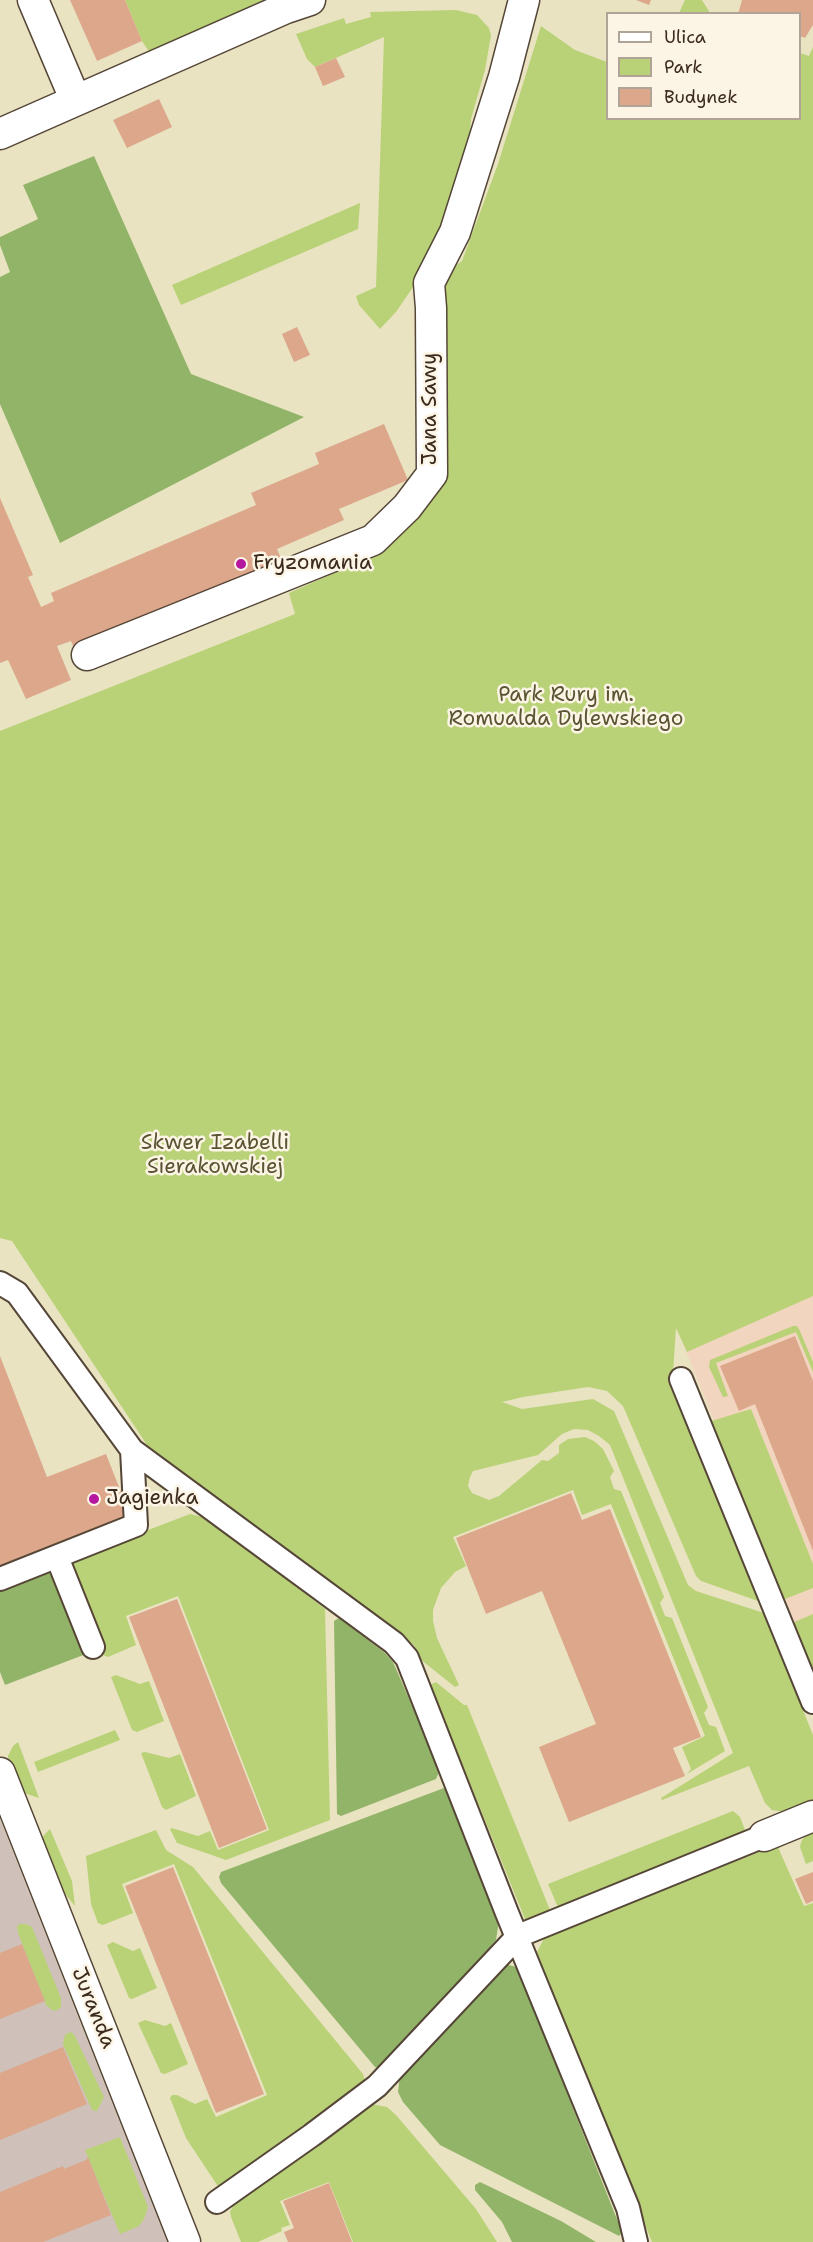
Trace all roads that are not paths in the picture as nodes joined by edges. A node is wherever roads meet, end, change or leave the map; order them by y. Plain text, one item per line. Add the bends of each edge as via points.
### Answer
1 (33, 0) edge
2 (310, 0) edge
3 (524, 0) edge
4 (75, 99) junction
5 (0, 134) edge
6 (87, 655) dead end
7 (0, 1283) edge
8 (681, 1379) dead end
9 (132, 1450) junction
10 (57, 1557) junction
11 (0, 1579) edge
12 (93, 1647) dead end
13 (813, 1702) edge
14 (0, 1773) edge
15 (813, 1816) edge
16 (764, 1836) joint
17 (518, 1936) junction
18 (217, 2202) dead end
19 (185, 2242) edge
20 (636, 2242) edge

1 - 4 street
2 - 4 street
3 - 6 street, Jana Sawy via 462,210 429,283 432,474 407,507 373,540
4 - 5 street
7 - 9 street via 17,1293
8 - 13 street
9 - 10 street via 136,1525
9 - 17 street via 394,1643 407,1659
10 - 11 street
10 - 12 street
14 - 19 street, Juranda
15 - 16 street
16 - 17 street
17 - 18 street via 376,2086
17 - 20 street via 628,2208

